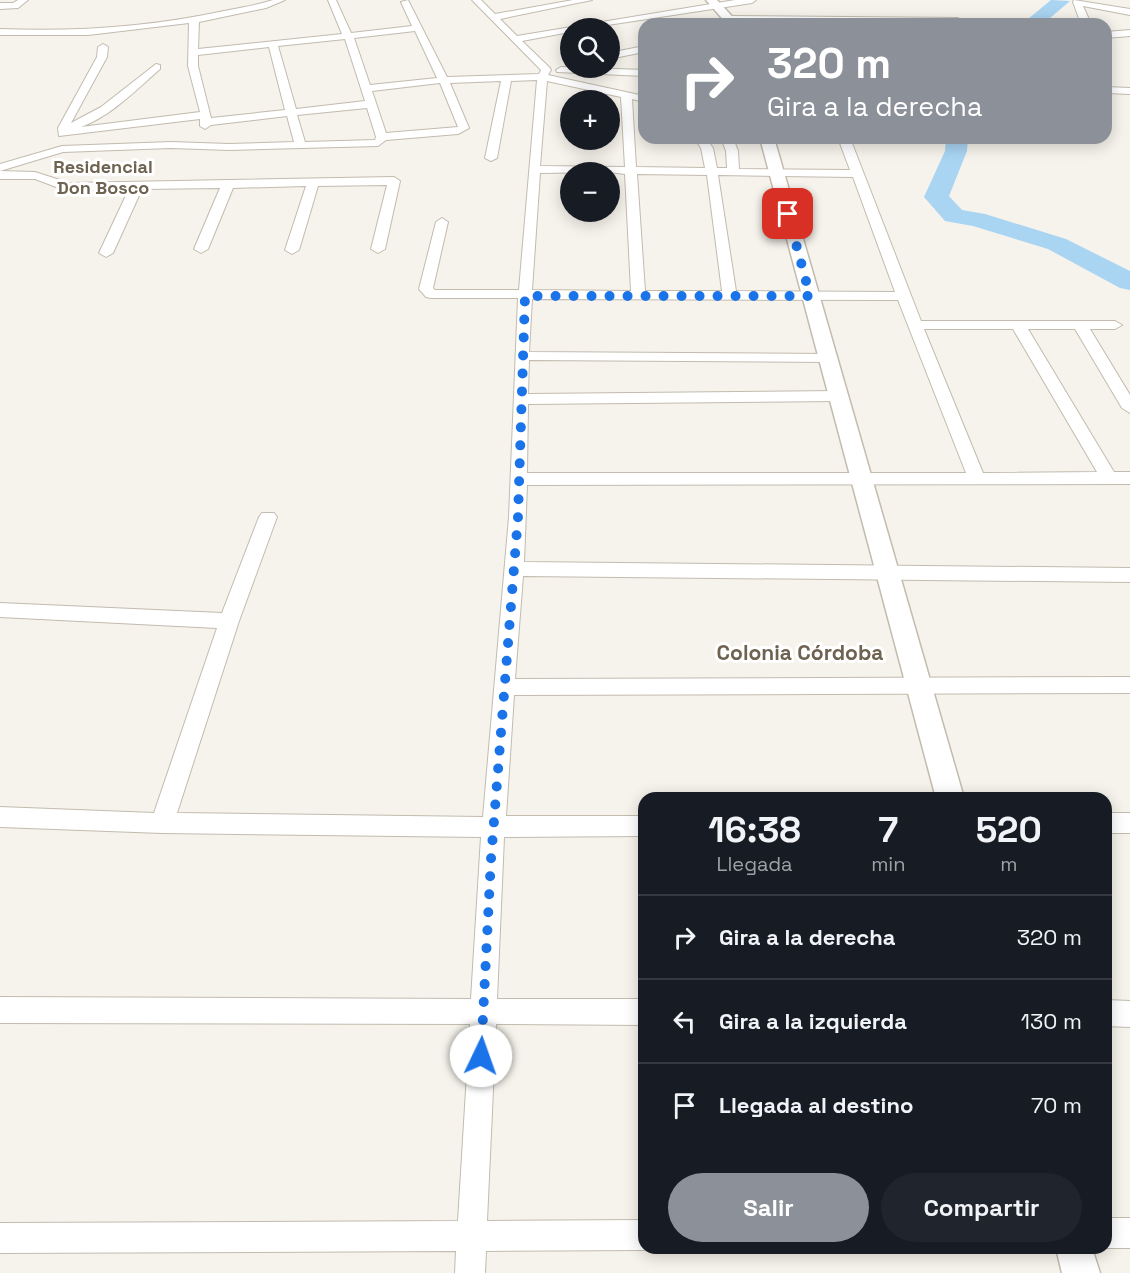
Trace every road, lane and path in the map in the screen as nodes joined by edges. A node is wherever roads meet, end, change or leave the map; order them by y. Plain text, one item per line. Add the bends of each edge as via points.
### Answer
1 (24, 0) edge
2 (251, 0) edge
3 (281, 0) edge
4 (333, 0) edge
5 (476, 0) edge
6 (588, 0) edge
7 (752, 0) edge
8 (1076, 1) edge
9 (405, 2) dead end
10 (714, 2) edge
11 (0, 6) edge
12 (178, 12) dead end
13 (1130, 12) edge
14 (143, 17) dead end
15 (494, 17) junction
16 (728, 18) edge
17 (1083, 18) edge
18 (620, 20) edge
19 (194, 21) junction
20 (418, 28) junction
21 (560, 31) edge
22 (3, 32) edge
23 (1130, 33) edge
24 (1112, 34) edge
25 (348, 36) junction
26 (516, 39) junction
27 (273, 44) junction
28 (103, 47) dead end
29 (638, 50) edge
30 (192, 53) junction
31 (620, 54) edge
32 (156, 67) dead end
33 (560, 68) edge
34 (638, 73) edge
35 (544, 74) junction
36 (507, 77) junction
37 (444, 80) junction
38 (367, 88) junction
39 (1112, 90) edge
40 (1130, 91) edge
41 (626, 94) junction
42 (638, 97) edge
43 (372, 104) junction
44 (291, 113) junction
45 (206, 119) junction
46 (63, 130) junction
47 (382, 137) junction
48 (704, 144) edge
49 (729, 144) edge
50 (768, 144) edge
51 (846, 144) edge
52 (300, 145) junction
53 (199, 146) junction
54 (62, 149) junction
55 (491, 158) dead end
56 (0, 168) edge
57 (535, 169) junction
58 (630, 170) junction
59 (712, 172) junction
60 (733, 172) junction
61 (776, 173) junction
62 (859, 174) junction
63 (0, 175) edge
64 (313, 183) junction
65 (228, 184) junction
66 (137, 186) junction
67 (442, 222) dead end
68 (201, 249) dead end
69 (378, 249) dead end
70 (292, 250) dead end
71 (106, 253) dead end
72 (525, 296) junction
73 (638, 296) junction
74 (730, 296) junction
75 (810, 296) junction
76 (904, 296) junction
77 (916, 325) junction
78 (1018, 325) junction
79 (1080, 325) junction
80 (1115, 325) dead end
81 (522, 356) junction
82 (828, 358) junction
83 (838, 396) junction
84 (521, 399) junction
85 (1130, 408) edge
86 (861, 478) junction
87 (977, 478) junction
88 (1109, 478) junction
89 (1130, 478) edge
90 (519, 479) junction
91 (268, 517) dead end
92 (514, 569) junction
93 (887, 572) junction
94 (1130, 575) edge
95 (0, 610) edge
96 (228, 621) junction
97 (918, 684) junction
98 (1130, 685) edge
99 (505, 687) junction
100 (948, 792) edge
101 (0, 818) edge
102 (162, 824) junction
103 (1112, 824) edge
104 (1130, 824) edge
105 (638, 826) edge
106 (494, 828) junction
107 (0, 1010) edge
108 (483, 1012) junction
109 (638, 1012) edge
110 (1112, 1014) edge
111 (1130, 1014) edge
112 (1112, 1233) edge
113 (1130, 1233) edge
114 (638, 1235) edge
115 (472, 1236) junction
116 (0, 1239) edge
117 (1076, 1254) edge
118 (470, 1273) edge
119 (1081, 1273) edge

1 - 11 street via 15,6
2 - 12 street
3 - 19 street
4 - 25 street
5 - 15 street
6 - 15 street
7 - 10 street
8 - 13 street
8 - 17 street
9 - 20 street
10 - 16 street
10 - 18 street
14 - 22 street
15 - 26 street
19 - 22 street via 82,33
19 - 30 street
20 - 25 street
20 - 37 street
21 - 26 street
23 - 24 street
25 - 27 street
25 - 38 street
26 - 35 street
27 - 30 street
27 - 44 street
28 - 46 street via 102,57
29 - 31 street
30 - 45 street
32 - 46 street via 120,97 80,124
33 - 35 street
34 - 35 street
35 - 36 street
35 - 41 street
35 - 57 street
36 - 37 street
36 - 55 street
37 - 38 street
37 - 47 street via 463,130
38 - 43 street
39 - 40 street
41 - 42 street
41 - 58 street
43 - 44 street
43 - 47 street
44 - 45 street
44 - 52 street
45 - 46 street
45 - 53 street
46 - 54 street
47 - 52 street via 378,143 369,144
48 - 59 street
49 - 60 street
50 - 61 street
51 - 62 street
52 - 53 street
53 - 54 street
54 - 56 street
57 - 58 street
57 - 72 street
58 - 59 street
58 - 73 street
59 - 60 street
59 - 74 street
60 - 61 street
61 - 62 street
61 - 75 street
62 - 76 street
63 - 66 street via 36,174 67,187
64 - 65 street
64 - 69 street via 394,181
64 - 70 street
65 - 66 street
65 - 68 street
66 - 71 street
67 - 72 street via 426,289 431,294
72 - 73 street
72 - 81 street
73 - 74 street
74 - 75 street
75 - 76 street
75 - 82 street
76 - 77 street
77 - 78 street
77 - 87 street
78 - 79 street
78 - 88 street
79 - 80 street
79 - 85 street
81 - 82 street
81 - 84 street
82 - 83 street
83 - 84 street
83 - 86 street
84 - 90 street
86 - 87 street
86 - 90 street
86 - 93 street
87 - 88 street
88 - 89 street
90 - 92 street
91 - 96 street
92 - 93 street
92 - 99 street
93 - 94 street
93 - 97 street
95 - 96 street
96 - 102 street
97 - 98 street
97 - 99 street
97 - 100 street
99 - 106 street
101 - 102 street
102 - 106 street
103 - 104 street
105 - 106 street
106 - 108 street
107 - 108 street
108 - 109 street
108 - 115 street
110 - 111 street
112 - 113 street
114 - 115 street
115 - 116 street
115 - 118 street
117 - 119 street

